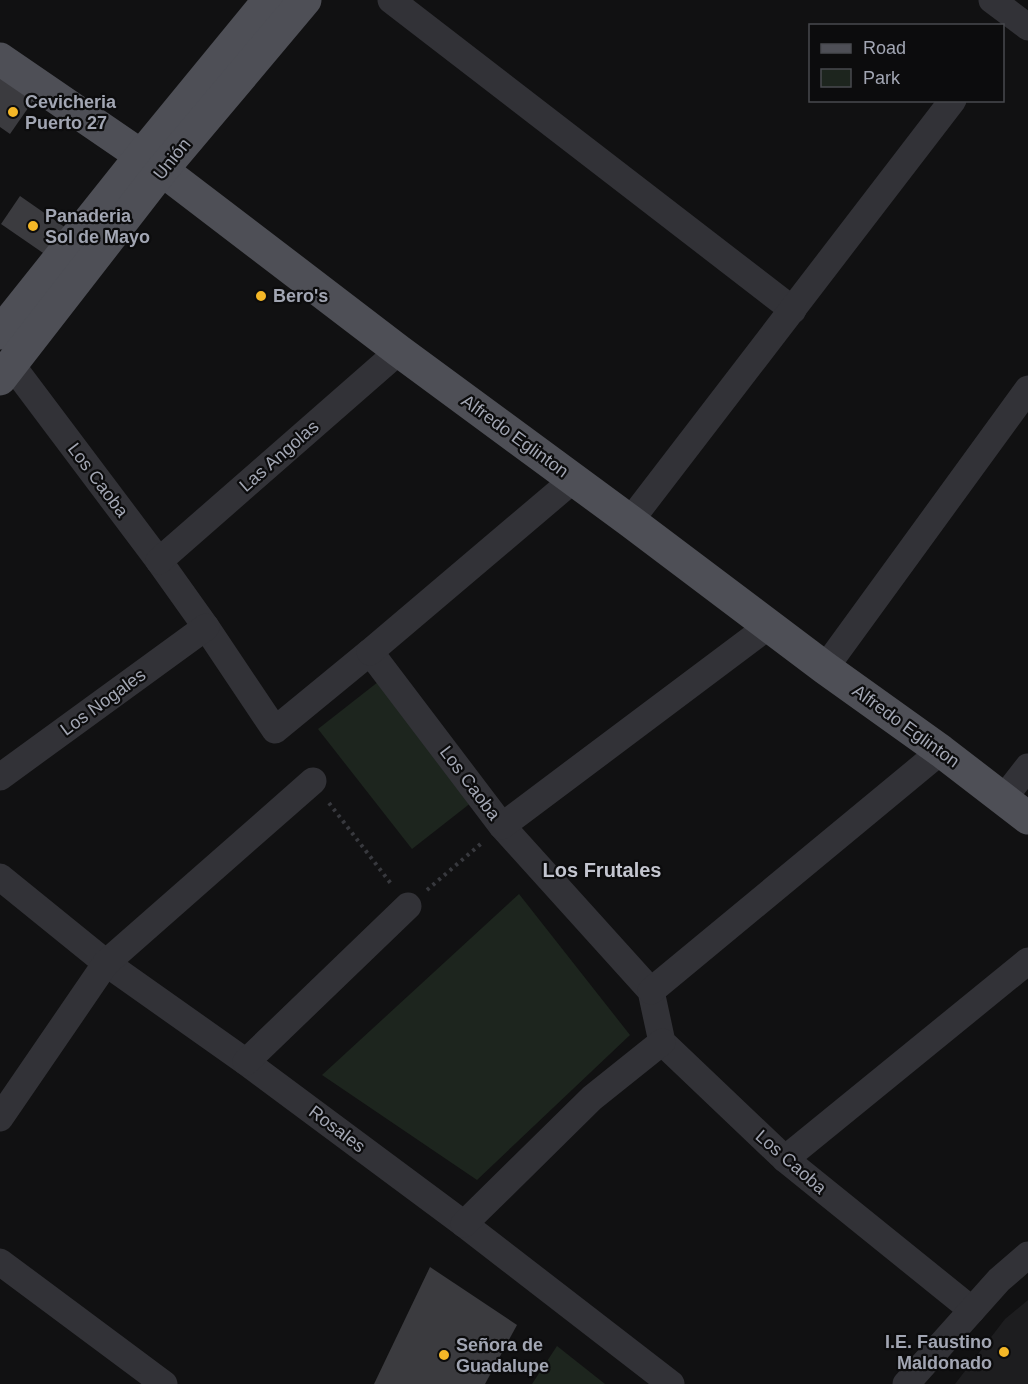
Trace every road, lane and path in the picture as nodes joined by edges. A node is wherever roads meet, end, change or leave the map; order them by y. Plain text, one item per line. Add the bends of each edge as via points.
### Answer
1 (269, 0) edge
2 (305, 0) edge
3 (391, 0) edge
4 (992, 0) edge
5 (1016, 27) edge
6 (0, 59) edge
7 (951, 102) edge
8 (152, 163) junction
9 (793, 310) junction
10 (0, 333) edge
11 (399, 351) junction
12 (6, 372) edge
13 (1028, 388) edge
14 (574, 479) junction
15 (630, 521) junction
16 (159, 561) junction
17 (770, 625) junction
18 (206, 627) junction
19 (370, 652) junction
20 (825, 668) junction
21 (941, 751) junction
22 (1028, 767) edge
23 (0, 777) edge
24 (313, 781) joint
25 (1016, 809) edge
26 (502, 826) junction
27 (0, 877) edge
28 (408, 906) junction
29 (1028, 961) edge
30 (106, 963) junction
31 (651, 991) junction
32 (662, 1042) junction
33 (246, 1062) junction
34 (0, 1118) edge
35 (785, 1158) junction
36 (464, 1224) junction
37 (1028, 1255) edge
38 (0, 1262) edge
39 (972, 1310) junction
40 (164, 1384) edge
41 (671, 1384) edge
42 (906, 1384) edge

1 - 8 main road, Unión
2 - 8 main road, Unión
3 - 9 street
4 - 5 street
6 - 8 main road, Alfredo Eglinton
7 - 9 street
8 - 10 main road, Unión
8 - 11 main road, Alfredo Eglinton
8 - 12 main road, Unión
9 - 15 street
11 - 14 main road, Alfredo Eglinton
11 - 16 street, Las Angolas
12 - 16 street, Los Caoba
13 - 20 street
14 - 15 main road, Alfredo Eglinton
14 - 19 street
15 - 17 main road, Alfredo Eglinton
16 - 18 street, Los Caoba
17 - 20 main road, Alfredo Eglinton
17 - 26 street
18 - 19 street, Los Caoba via 275,730
18 - 23 street, Los Nogales
19 - 26 street, Los Caoba
20 - 21 main road, Alfredo Eglinton
21 - 25 main road, Alfredo Eglinton
21 - 31 street
22 - 25 street
24 - 28 path
24 - 30 street
26 - 28 path
26 - 31 street, Los Caoba
27 - 30 street, Rosales
28 - 33 street
29 - 35 street
30 - 33 street, Rosales
30 - 34 street
31 - 32 street, Los Caoba
32 - 35 street, Los Caoba
32 - 36 street via 592,1098
33 - 36 street, Rosales
35 - 39 street, Los Caoba
36 - 41 street, Rosales
37 - 39 street
38 - 40 street
39 - 42 street

